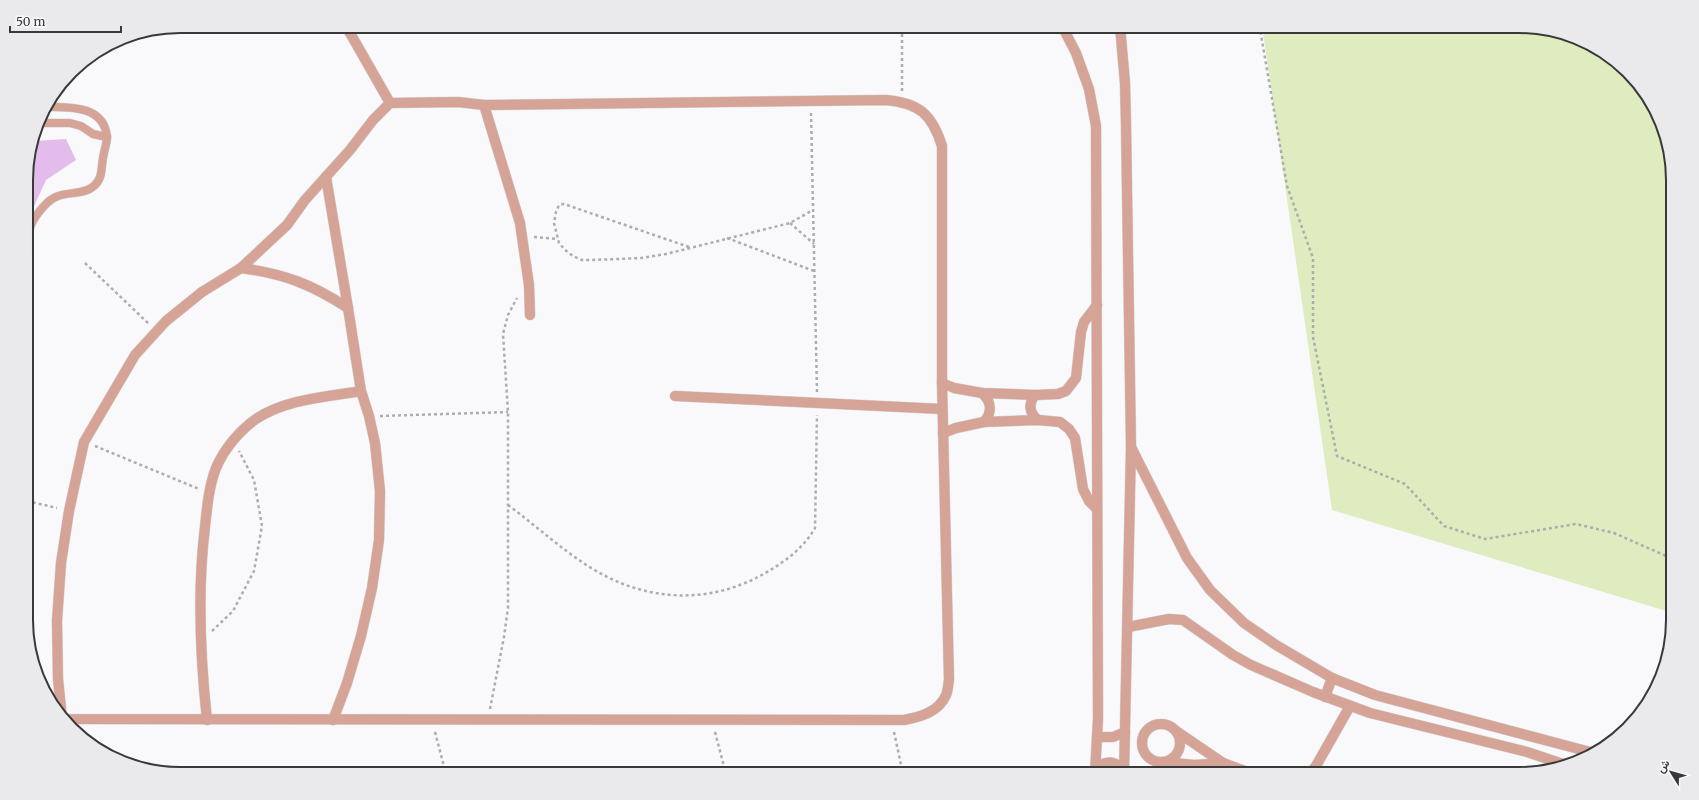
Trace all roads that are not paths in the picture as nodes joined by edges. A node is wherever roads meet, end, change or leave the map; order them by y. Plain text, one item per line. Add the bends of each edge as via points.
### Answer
1 (350, 33) edge
2 (1066, 33) edge
3 (1121, 33) edge
4 (390, 103) junction
5 (484, 105) junction
6 (53, 107) edge
7 (44, 123) edge
8 (107, 137) junction
9 (326, 177) junction
10 (33, 223) edge
11 (241, 268) junction
12 (1096, 304) junction
13 (348, 308) junction
14 (530, 315) dead end
15 (942, 382) junction
16 (360, 391) junction
17 (982, 393) junction
18 (675, 396) dead end
19 (1035, 396) junction
20 (942, 408) junction
21 (1038, 420) junction
22 (984, 422) junction
23 (943, 433) junction
24 (1131, 446) junction
25 (1097, 509) junction
26 (1128, 627) junction
27 (1332, 678) junction
28 (1325, 697) junction
29 (1350, 706) junction
30 (61, 707) edge
31 (70, 718) edge
32 (207, 720) junction
33 (333, 720) junction
34 (1176, 731) junction
35 (1125, 732) junction
36 (1097, 737) junction
37 (1586, 751) edge
38 (1165, 762) junction
39 (1557, 762) edge
40 (1223, 763) junction
41 (1095, 767) edge
42 (1100, 767) edge
43 (1119, 767) edge
44 (1124, 767) edge
45 (1234, 767) edge
46 (1315, 767) edge

1 - 4 street
2 - 12 street via 1089,89 1096,126
3 - 24 street via 1125,83
4 - 5 street via 458,102
4 - 9 street
5 - 14 street via 520,223 529,285
5 - 15 street via 886,100 902,101 916,107 929,117 942,146
6 - 8 lane via 72,106 88,111 102,122
7 - 8 lane via 70,123 81,126 93,134
8 - 10 lane via 98,182 87,190 52,198
9 - 11 street via 287,225
9 - 13 street
11 - 13 street via 298,280 324,292
11 - 30 street via 202,292 166,321 135,355 84,442 61,563 57,621
12 - 19 street via 1080,332 1078,369 1072,385 1058,394
12 - 25 street
13 - 16 street
15 - 17 street via 954,388
15 - 20 street
16 - 32 street via 284,405 256,419 233,440 217,467 209,493 201,553 200,643
16 - 33 street via 370,416 375,442 380,491 379,540 361,636
17 - 19 street
17 - 22 street via 990,407 988,418
18 - 20 street
19 - 21 street via 1030,408
20 - 23 street
21 - 22 street
21 - 25 street via 1060,422 1069,428 1075,438 1083,489
22 - 23 street
23 - 33 street via 949,680 946,696 921,717 904,720
24 - 26 street
24 - 27 street via 1187,558 1210,590 1244,623
25 - 36 street
26 - 28 street via 1169,619 1183,620 1251,665
26 - 35 street
27 - 28 street
27 - 37 street via 1375,695
28 - 29 street
29 - 39 street via 1528,752
29 - 46 street
31 - 32 street
32 - 33 street
34 - 38 street via 1180,740 1179,750 1174,758
34 - 38 street via 1162,724 1147,730 1143,737 1144,753 1150,759
34 - 40 street
35 - 36 street
35 - 44 street
36 - 41 street
38 - 40 street via 1194,765
40 - 45 street
42 - 43 street via 1110,762

